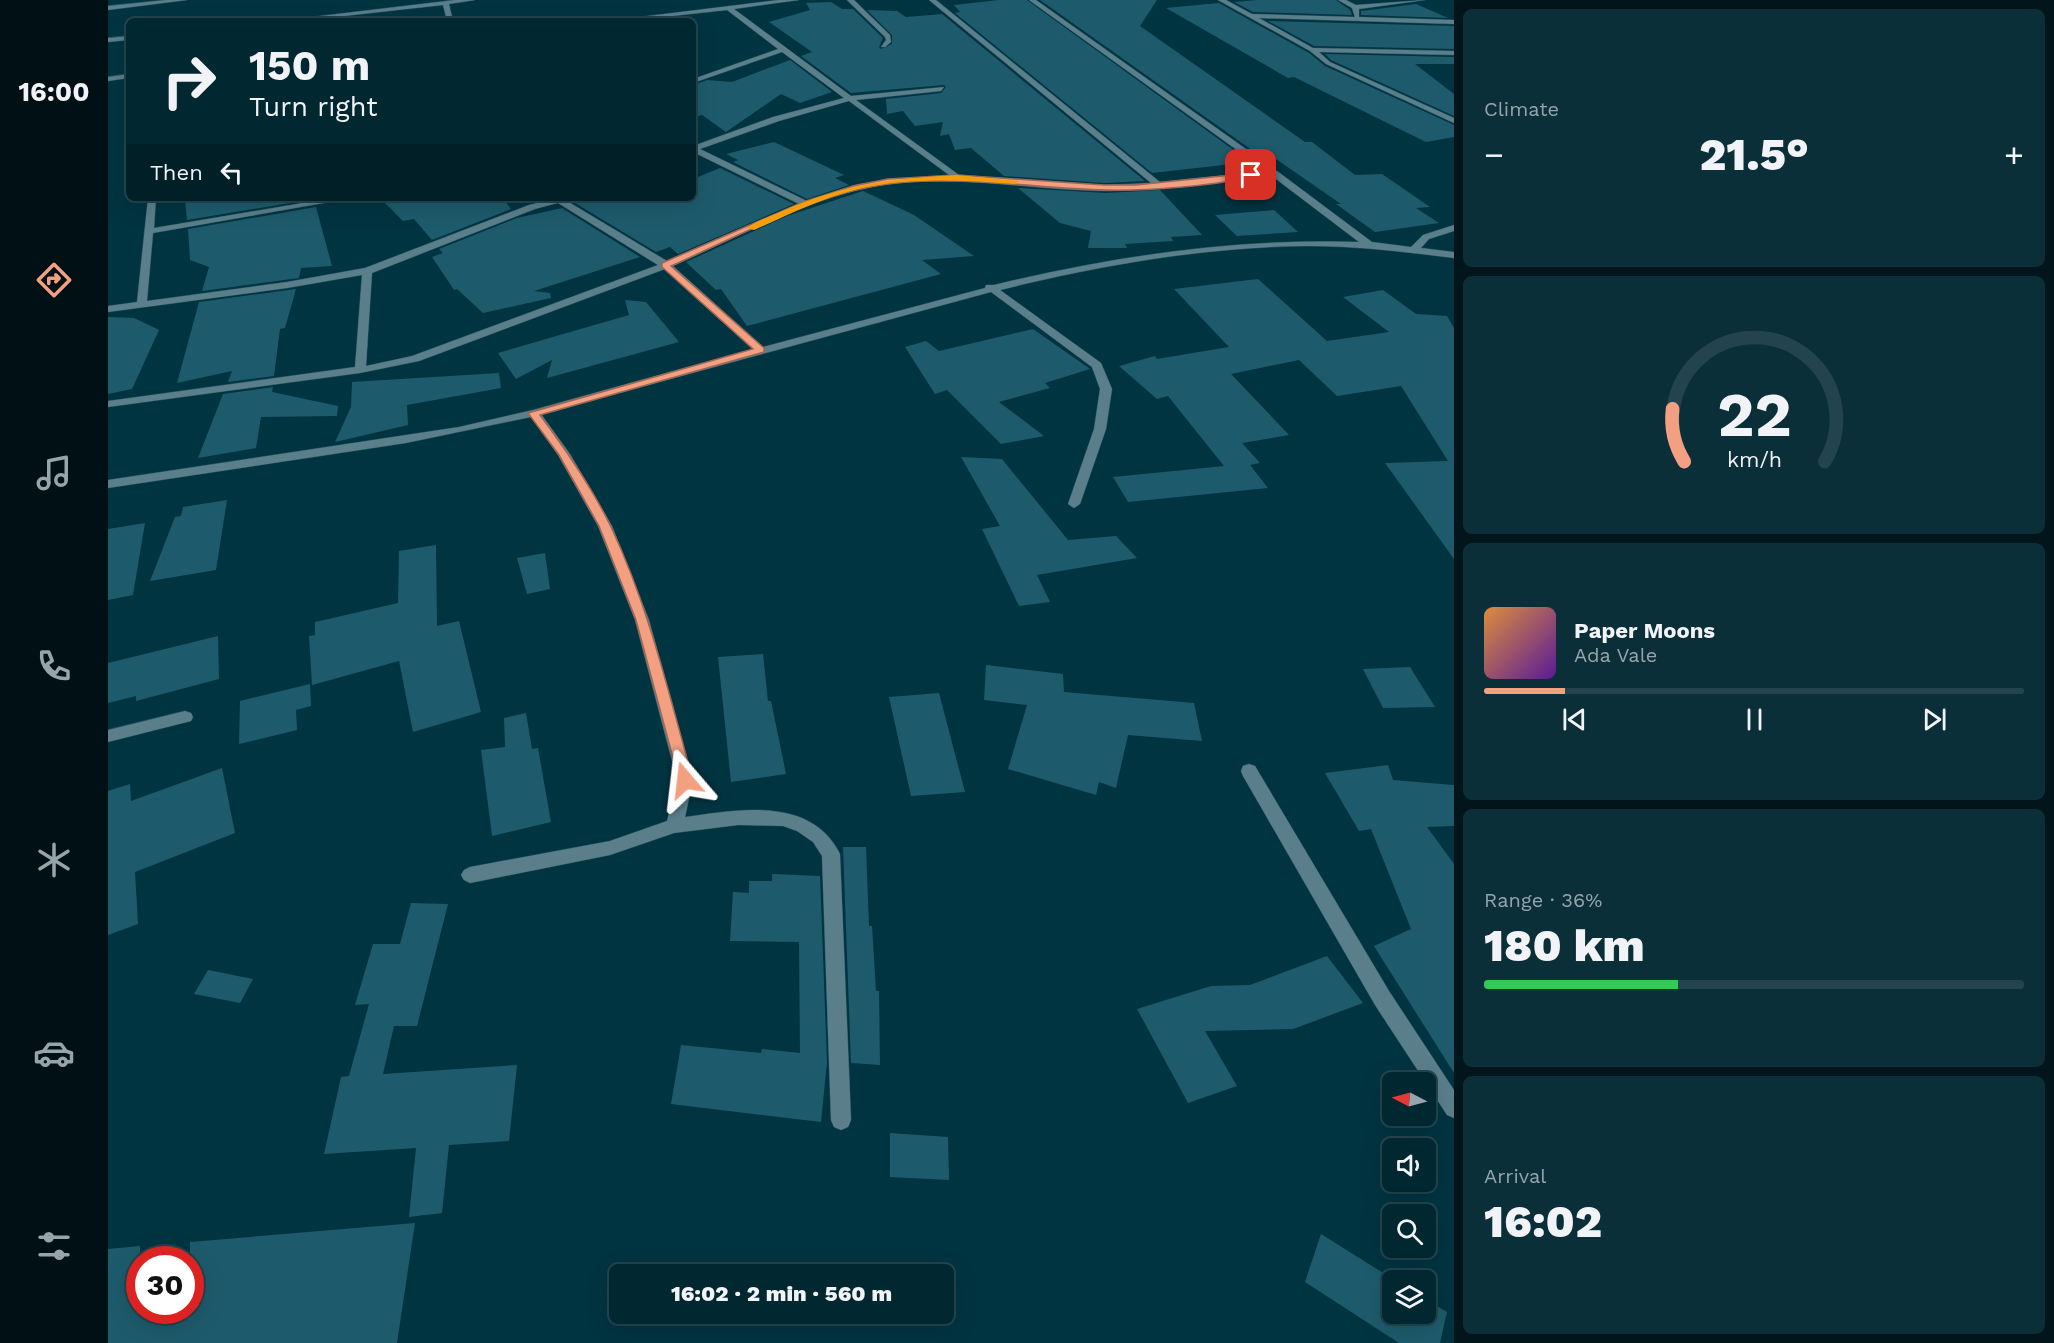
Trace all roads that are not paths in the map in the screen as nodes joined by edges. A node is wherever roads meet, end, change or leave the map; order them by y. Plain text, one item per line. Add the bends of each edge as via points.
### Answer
1 (184, 0) edge
2 (472, 0) edge
3 (796, 0) edge
4 (850, 0) edge
5 (932, 0) edge
6 (1032, 0) edge
7 (1221, 0) edge
8 (1341, 0) edge
9 (1422, 0) edge
10 (446, 3) junction
11 (1355, 7) junction
12 (108, 8) edge
13 (729, 8) junction
14 (1251, 16) junction
15 (308, 18) edge
16 (449, 18) edge
17 (637, 18) edge
18 (1358, 19) junction
19 (1454, 22) edge
20 (126, 38) edge
21 (108, 40) edge
22 (883, 46) dead end
23 (781, 50) junction
24 (1312, 50) junction
25 (1454, 53) edge
26 (126, 76) edge
27 (108, 79) edge
28 (696, 80) edge
29 (941, 89) dead end
30 (852, 98) junction
31 (1454, 121) edge
32 (696, 148) edge
33 (696, 150) edge
34 (1274, 173) junction
35 (957, 177) junction
36 (1160, 186) junction
37 (152, 201) edge
38 (330, 201) edge
39 (525, 201) edge
40 (560, 201) edge
41 (567, 201) edge
42 (806, 204) junction
43 (532, 207) junction
44 (1454, 228) edge
45 (151, 231) junction
46 (1368, 244) junction
47 (1415, 248) junction
48 (1454, 255) edge
49 (666, 265) junction
50 (367, 271) junction
51 (990, 287) junction
52 (142, 305) junction
53 (108, 309) edge
54 (760, 350) junction
55 (360, 370) junction
56 (108, 404) edge
57 (534, 413) junction
58 (108, 484) edge
59 (1074, 504) dead end
60 (185, 717) dead end
61 (108, 736) edge
62 (1249, 771) dead end
63 (674, 826) junction
64 (470, 875) dead end
65 (1454, 1108) edge
66 (841, 1120) dead end

1 - 12 street
2 - 10 street
3 - 13 street
4 - 22 street via 888,36 889,41
5 - 36 street
6 - 34 street
7 - 14 street
8 - 11 street
9 - 11 street
10 - 15 street
10 - 16 street
11 - 18 street
13 - 17 street
13 - 23 street
14 - 18 street
14 - 24 street
18 - 19 street
20 - 21 street
23 - 28 street
23 - 30 street
24 - 25 street
24 - 31 street via 1336,67
26 - 27 street
29 - 30 street
30 - 32 street via 776,119
30 - 35 street
33 - 42 street
34 - 36 street
34 - 46 street
35 - 36 street via 1104,188
35 - 42 street via 888,182
37 - 45 street
38 - 45 street
39 - 43 street
40 - 43 street
41 - 49 street
42 - 49 street
43 - 50 street
44 - 47 street via 1426,237
45 - 52 street
46 - 47 street
46 - 51 street via 1239,245 1148,256
47 - 48 street
49 - 54 street
49 - 55 street via 415,359
50 - 52 street
50 - 55 street
51 - 54 street
51 - 59 street via 1097,365 1106,389 1100,429
52 - 53 street
54 - 57 street
55 - 56 street
57 - 58 street via 445,433
57 - 63 street via 564,454 605,526 642,620 685,780
60 - 61 street
62 - 65 street via 1382,998
63 - 64 street via 610,848
63 - 66 street via 762,815 802,824 825,840 831,854

